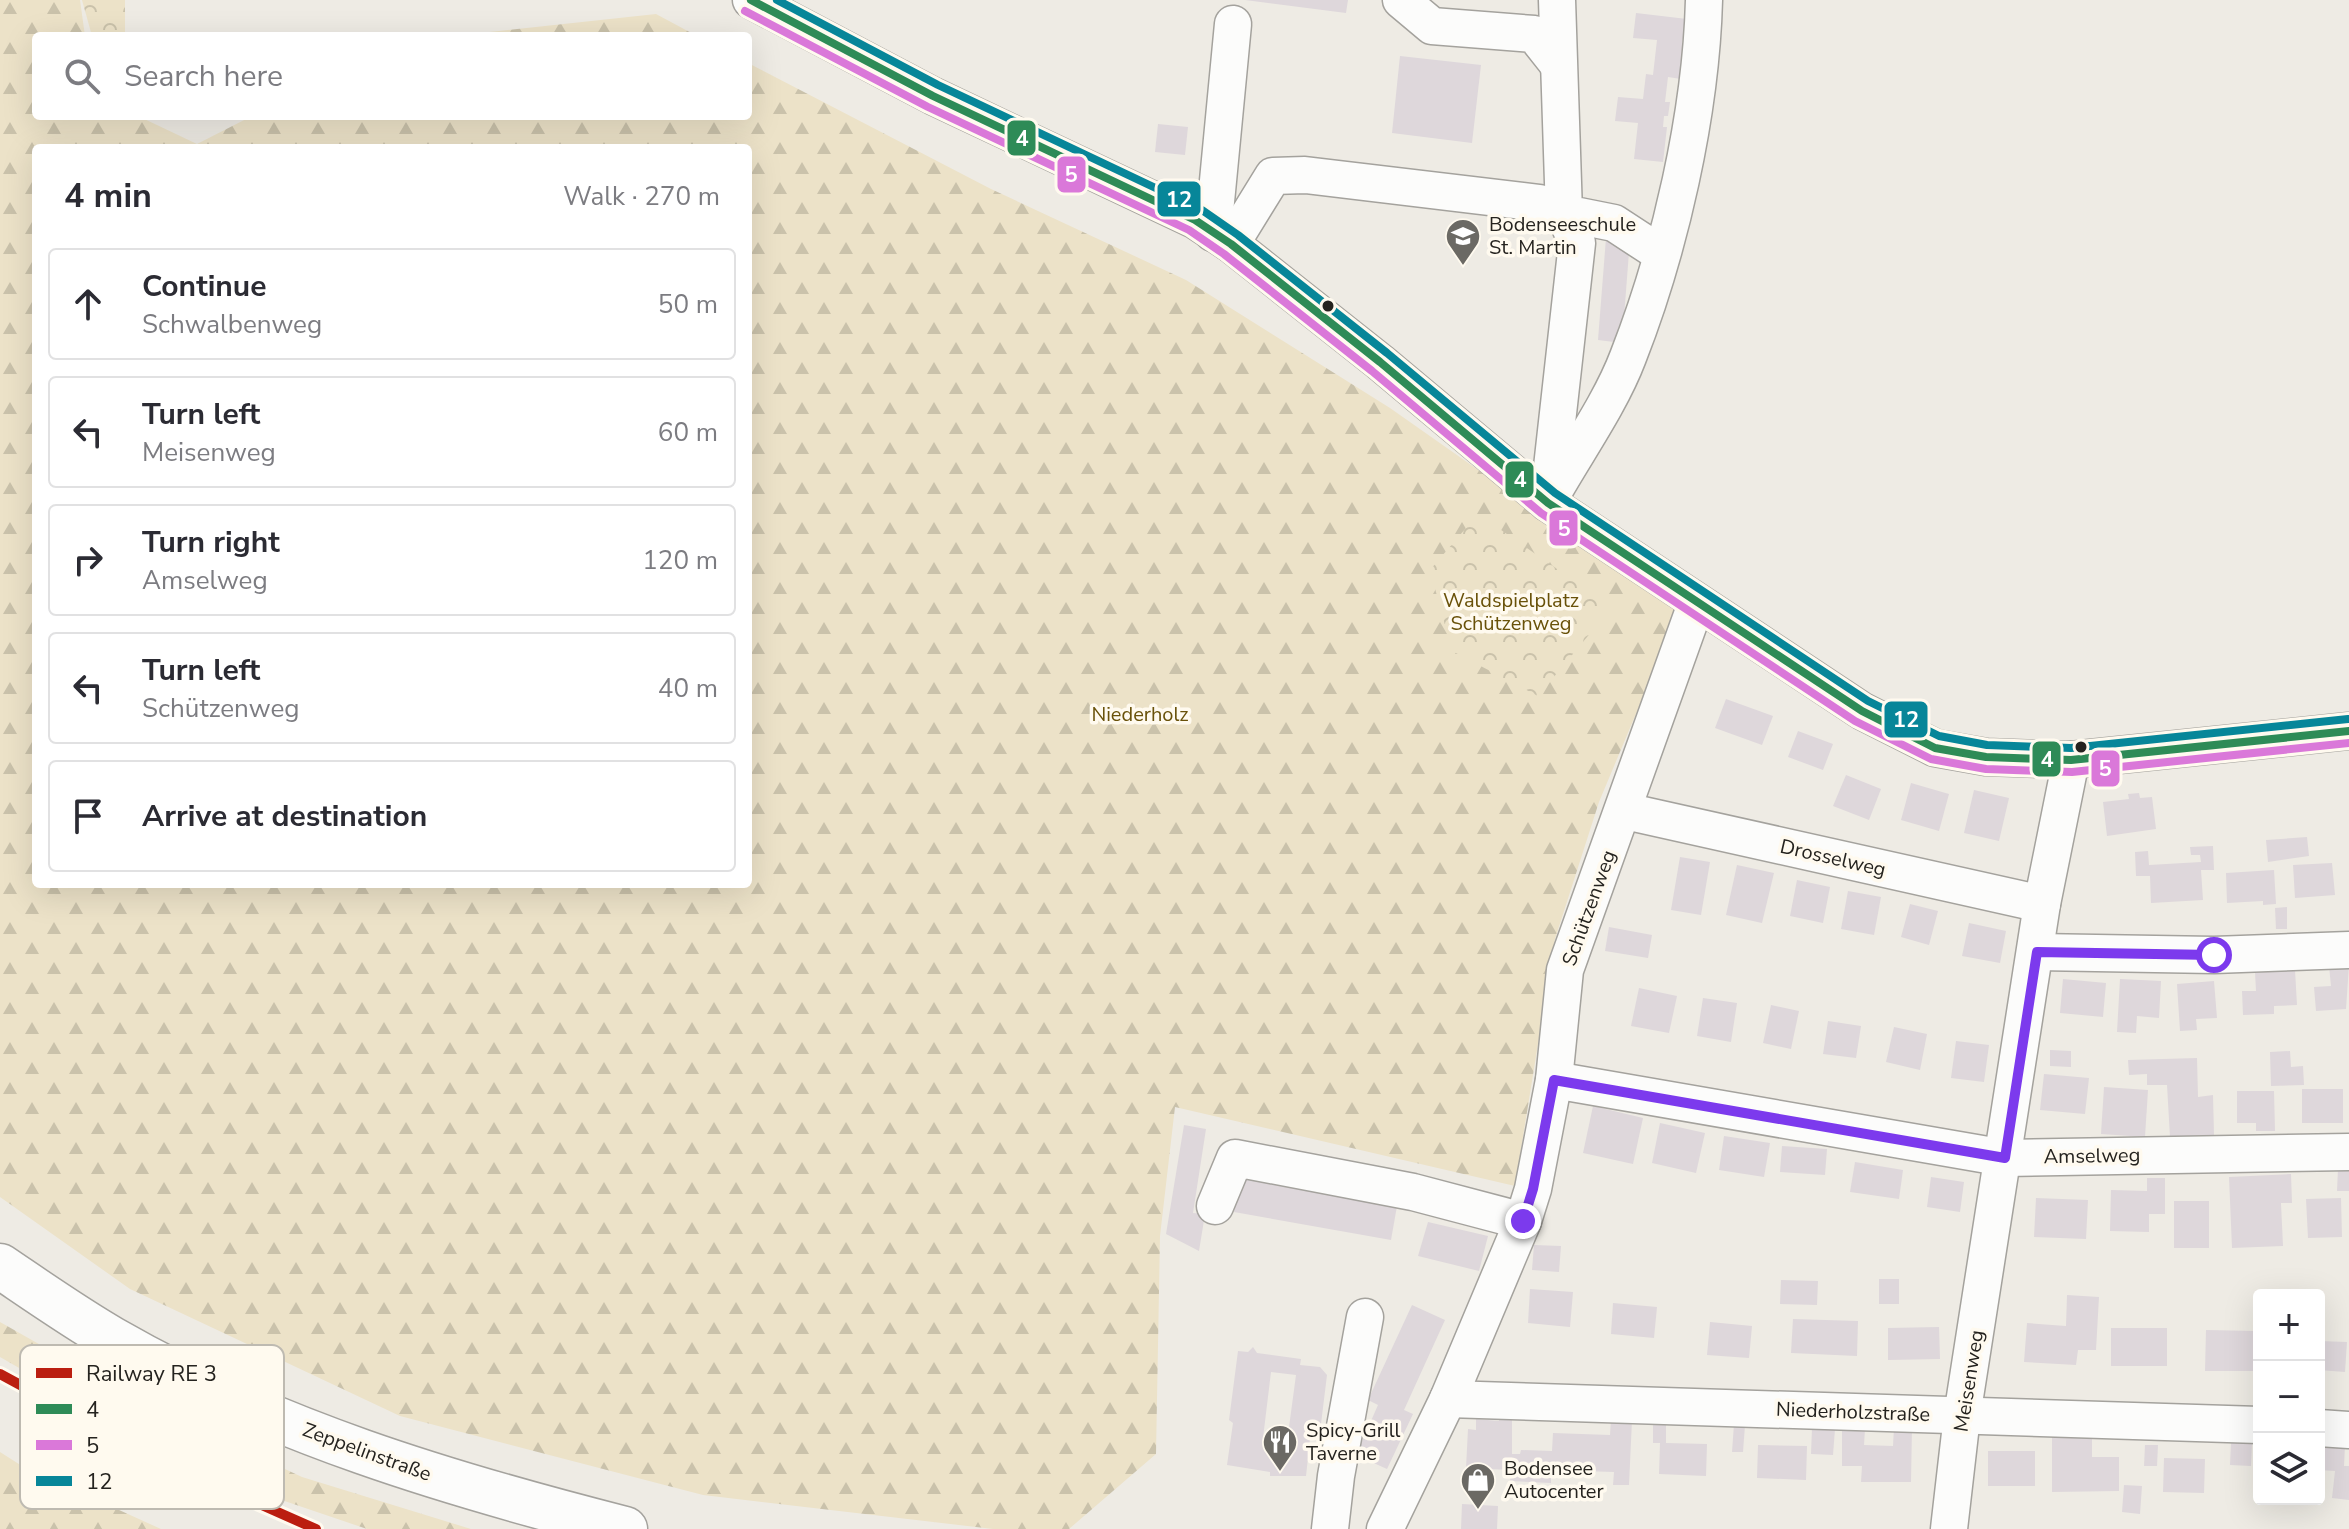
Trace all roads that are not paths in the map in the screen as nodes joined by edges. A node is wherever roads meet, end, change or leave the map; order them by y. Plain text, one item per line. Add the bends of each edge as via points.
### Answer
1 (751, 0) edge
2 (1401, 0) edge
3 (1557, 0) edge
4 (1704, 0) edge
5 (1233, 24) dead end
6 (1557, 63) junction
7 (1564, 213) junction
8 (1213, 232) junction
9 (1660, 253) junction
10 (1548, 503) junction
11 (1696, 604) junction
12 (2349, 731) edge
13 (2071, 760) junction
14 (1625, 811) junction
15 (2042, 904) junction
16 (2349, 950) edge
17 (2037, 952) junction
18 (1554, 1080) junction
19 (2349, 1152) edge
20 (2005, 1158) junction
21 (1215, 1206) dead end
22 (1523, 1221) junction
23 (0, 1266) edge
24 (1365, 1317) dead end
25 (123, 1345) edge
26 (1448, 1399) junction
27 (1962, 1416) junction
28 (284, 1421) edge
29 (2253, 1425) edge
30 (2325, 1428) edge
31 (2349, 1430) edge
32 (625, 1529) edge
33 (1330, 1529) edge
34 (1385, 1529) edge
35 (1949, 1529) edge

1 - 8 street via 933,96
2 - 6 street via 1432,26 1534,34
3 - 6 street
4 - 9 street via 1702,64
5 - 8 street
6 - 7 street
7 - 8 street via 1524,201 1305,175 1273,176
7 - 9 street via 1614,223
7 - 10 street via 1577,243
8 - 10 street
9 - 10 street via 1628,359
10 - 11 street
11 - 13 street via 1862,711 1935,748 1986,757
11 - 14 street, Schützenweg
12 - 13 street
13 - 15 street, Meisenweg
14 - 15 street, Drosselweg
14 - 18 street, Schützenweg via 1565,970
15 - 17 street, Meisenweg
16 - 17 street via 2214,955
17 - 20 street, Meisenweg
18 - 20 street, Amselweg
18 - 22 street, Schützenweg
19 - 20 street, Amselweg
20 - 27 street, Meisenweg
21 - 22 street via 1235,1158 1413,1192
22 - 26 street, Schützenweg
23 - 25 main road, Zeppelinstraße
24 - 33 street
26 - 27 street, Niederholzstraße
26 - 34 street, Schützenweg
27 - 29 street, Niederholzstraße
27 - 35 street, Meisenweg
28 - 32 main road, Zeppelinstraße via 392,1465
30 - 31 street

